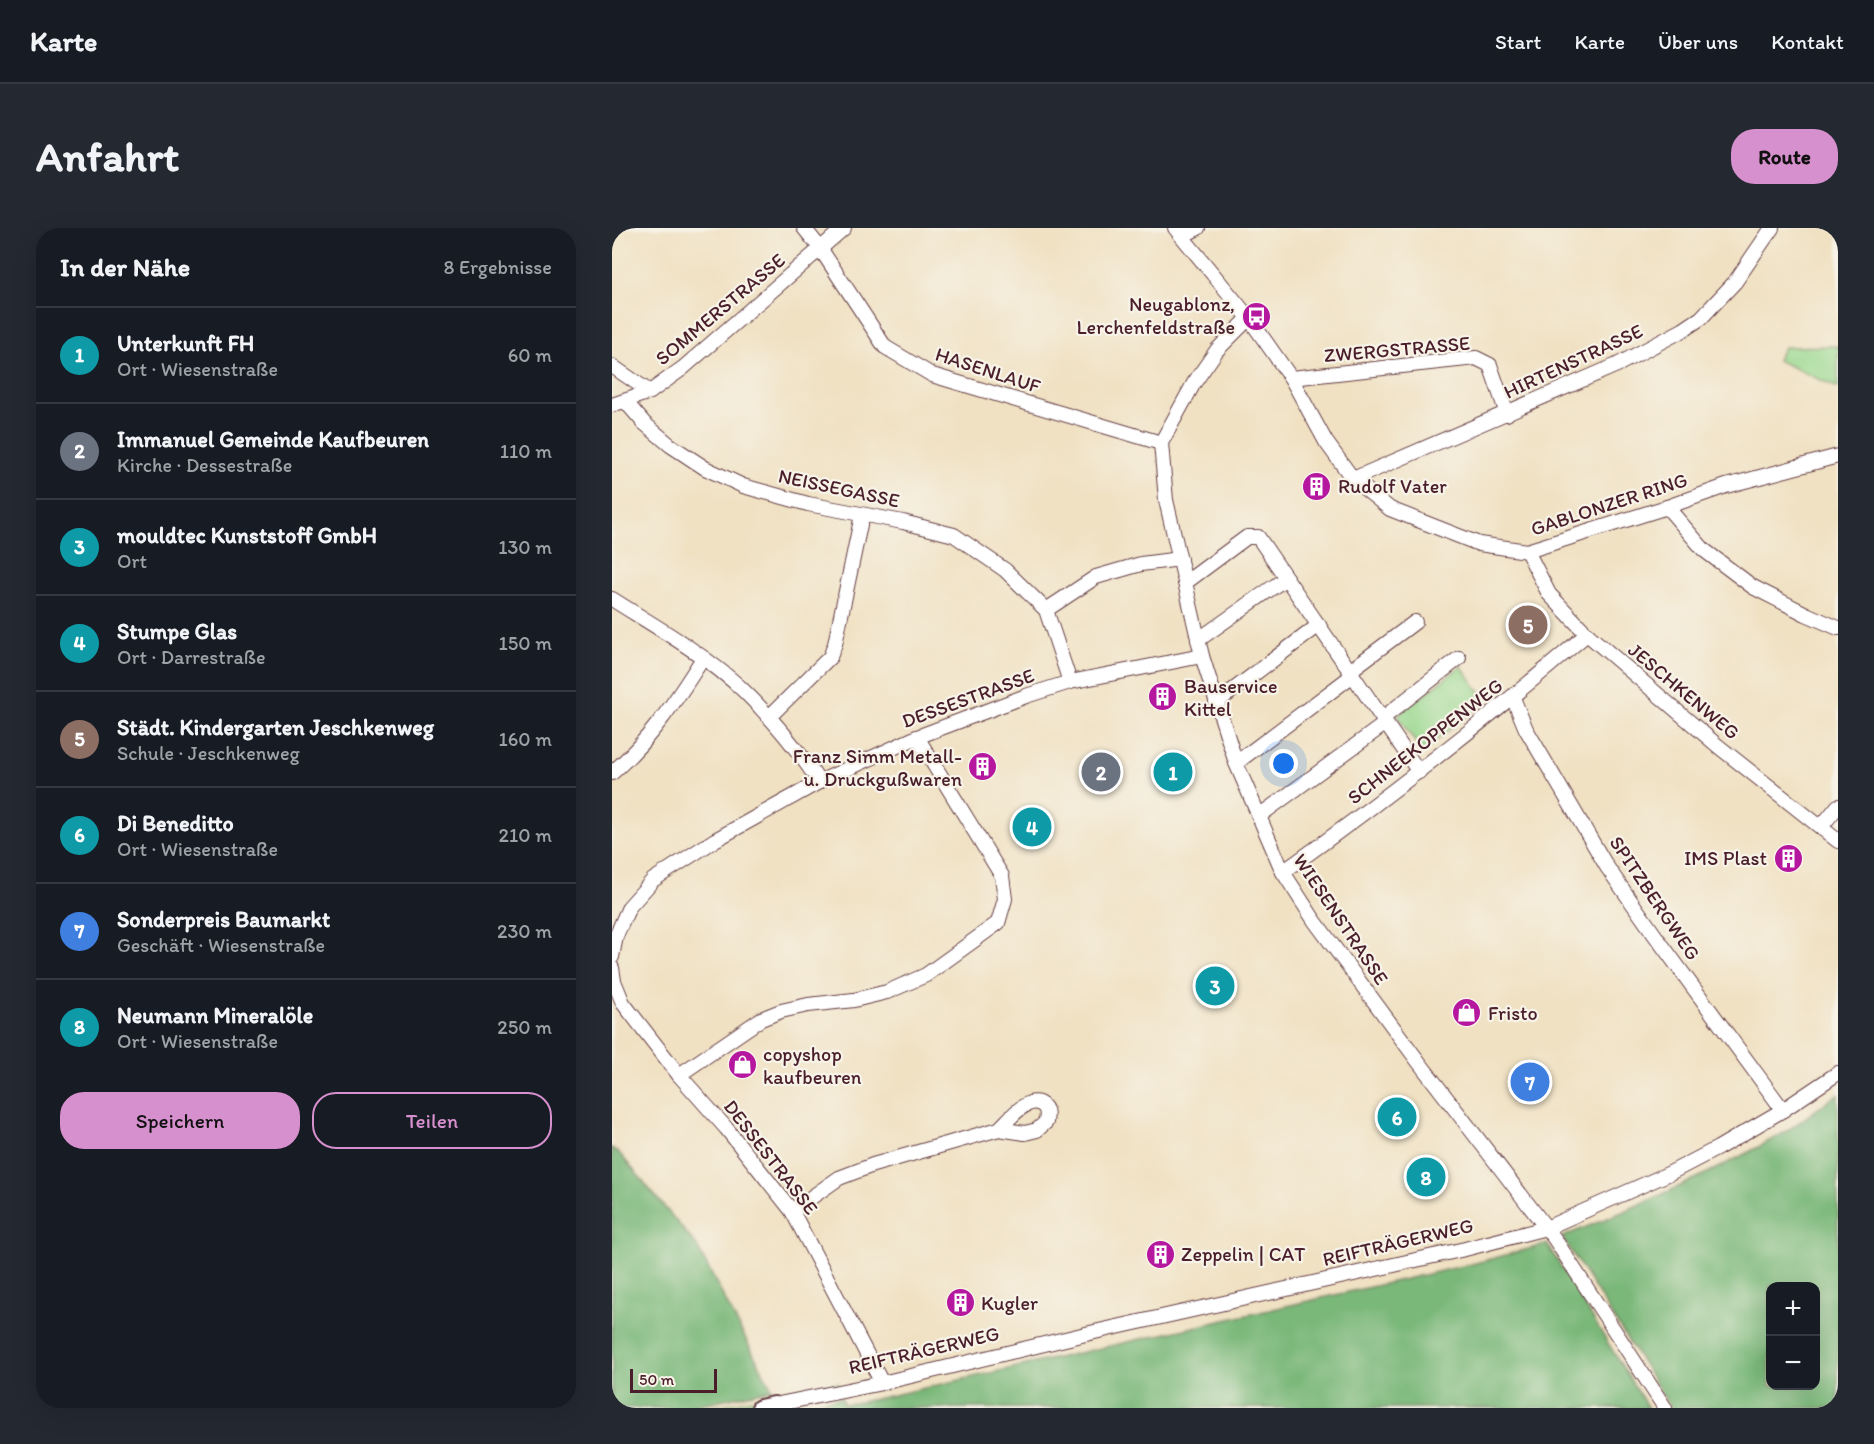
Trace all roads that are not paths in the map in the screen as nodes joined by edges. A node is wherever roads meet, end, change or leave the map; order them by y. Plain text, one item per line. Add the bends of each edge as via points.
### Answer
1 (804, 228) edge
2 (844, 228) edge
3 (1198, 228) edge
4 (1772, 228) edge
5 (1178, 232) edge
6 (820, 248) junction
7 (1248, 318) junction
8 (612, 366) edge
9 (1291, 378) junction
10 (650, 392) junction
11 (618, 403) edge
12 (1507, 414) junction
13 (1161, 443) junction
14 (1838, 456) edge
15 (1353, 479) junction
16 (1667, 507) junction
17 (862, 515) junction
18 (1527, 551) junction
19 (1180, 559) junction
20 (1286, 578) junction
21 (1185, 583) junction
22 (612, 599) edge
23 (1046, 610) junction
24 (1414, 622) dead end
25 (1319, 625) junction
26 (1838, 628) edge
27 (1587, 634) junction
28 (1198, 640) junction
29 (1202, 656) junction
30 (703, 658) junction
31 (1459, 658) dead end
32 (1352, 672) junction
33 (1070, 682) junction
34 (1513, 698) junction
35 (1216, 703) junction
36 (769, 717) junction
37 (1384, 721) junction
38 (917, 737) junction
39 (1236, 763) junction
40 (1419, 772) junction
41 (612, 773) edge
42 (819, 782) junction
43 (1838, 806) edge
44 (1259, 816) junction
45 (1821, 827) junction
46 (1838, 841) edge
47 (1283, 872) junction
48 (612, 957) edge
49 (612, 968) edge
50 (1838, 1074) edge
51 (679, 1075) junction
52 (1783, 1110) junction
53 (999, 1129) dead end
54 (792, 1210) junction
55 (1550, 1233) junction
56 (882, 1383) junction
57 (767, 1407) edge
58 (1665, 1408) edge

1 - 6 street, HASENLAUF
2 - 6 street, SOMMERSTRASSE
3 - 5 street
4 - 12 street, HIRTENSTRASSE via 1735,282 1701,318 1617,364
5 - 7 street, GABLONZER RING
6 - 10 street, SOMMERSTRASSE via 683,368
6 - 13 street, HASENLAUF via 885,347 932,375
7 - 9 street, GABLONZER RING
7 - 13 street via 1217,350 1194,383
8 - 10 street
9 - 12 street, ZWERGSTRASSE via 1476,358 1490,365
9 - 15 street, GABLONZER RING via 1326,442
10 - 11 street, SOMMERSTRASSE
11 - 17 street, NEISSEGASSE via 670,445 743,486
12 - 15 street, HIRTENSTRASSE
13 - 19 street, WIESENSTRASSE via 1166,500
14 - 16 street, GABLONZER RING via 1726,486
15 - 18 street, GABLONZER RING via 1390,509 1428,525 1479,544
16 - 18 street, GABLONZER RING
16 - 26 street via 1704,550 1753,586
17 - 23 street, NEISSEGASSE via 954,535 1005,570
17 - 36 street via 830,657
18 - 27 street, JESCHKENWEG via 1549,594
19 - 21 street, WIESENSTRASSE
19 - 23 street via 1141,564 1096,577
20 - 21 street via 1258,537 1247,537
20 - 25 street
20 - 28 street
21 - 28 street, WIESENSTRASSE
22 - 30 street
23 - 33 street, NEISSEGASSE
24 - 32 street
25 - 32 street
25 - 35 street
27 - 34 street, SCHNEEKOPPENWEG
27 - 45 street, JESCHKENWEG via 1718,746
28 - 29 street, WIESENSTRASSE
29 - 33 street, DESSESTRASSE
29 - 35 street, WIESENSTRASSE
30 - 36 street
30 - 41 street via 672,708 637,751
31 - 37 street
32 - 37 street
32 - 39 street
33 - 38 street, DESSESTRASSE
34 - 40 street, SCHNEEKOPPENWEG
34 - 52 street, SPITZBERGWEG via 1526,729 1607,867
35 - 39 street, WIESENSTRASSE
36 - 42 street
37 - 40 street
37 - 44 street
38 - 42 street, DESSESTRASSE
38 - 51 street via 1002,876 1005,899 998,923 926,975 887,992 808,1005 761,1019
39 - 44 street, WIESENSTRASSE
40 - 47 street, SCHNEEKOPPENWEG
42 - 48 street, DESSESTRASSE via 653,880 629,907
43 - 45 street
44 - 47 street, WIESENSTRASSE
45 - 46 street, JESCHKENWEG
47 - 55 street, WIESENSTRASSE via 1331,946
49 - 51 street, DESSESTRASSE via 623,1003
50 - 52 street, REIFTRÄGERWEG
51 - 54 street, DESSESTRASSE
52 - 55 street, REIFTRÄGERWEG
53 - 54 street via 861,1169 839,1178
54 - 56 street, DESSESTRASSE
55 - 56 street, REIFTRÄGERWEG via 1090,1333
55 - 58 street, WIESENSTRASSE
56 - 57 street, REIFTRÄGERWEG

